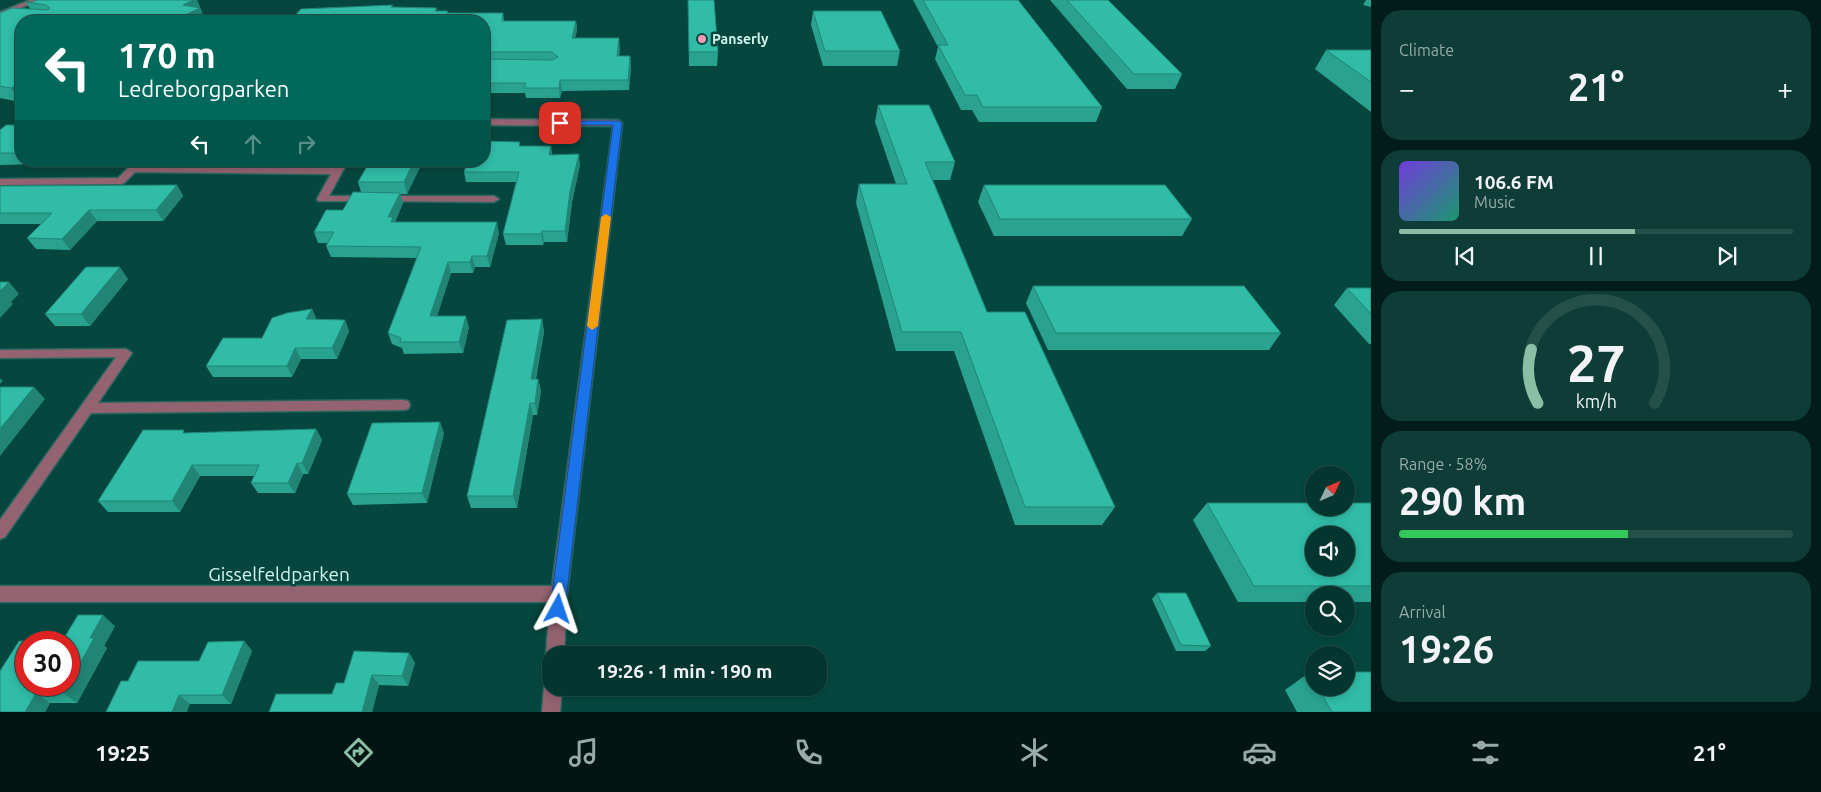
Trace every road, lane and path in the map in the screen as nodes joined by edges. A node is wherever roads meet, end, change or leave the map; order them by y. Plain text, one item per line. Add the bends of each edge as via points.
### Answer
1 (36, 0) edge
2 (1, 14) edge
3 (15, 17) edge
4 (490, 122) edge
5 (339, 167) edge
6 (337, 170) junction
7 (0, 182) edge
8 (494, 199) dead end
9 (0, 354) edge
10 (403, 405) dead end
11 (88, 408) junction
12 (0, 532) edge
13 (0, 594) edge
14 (559, 594) junction
15 (556, 646) edge
16 (553, 696) edge
17 (552, 712) edge

1 - 2 street
2 - 3 street
4 - 14 street via 618,123
5 - 6 street
6 - 7 street via 132,169 121,181
6 - 8 street via 322,199
9 - 11 street via 126,353
10 - 11 street
11 - 12 street
13 - 14 street, Gisselfeldparken
14 - 15 street
16 - 17 street

